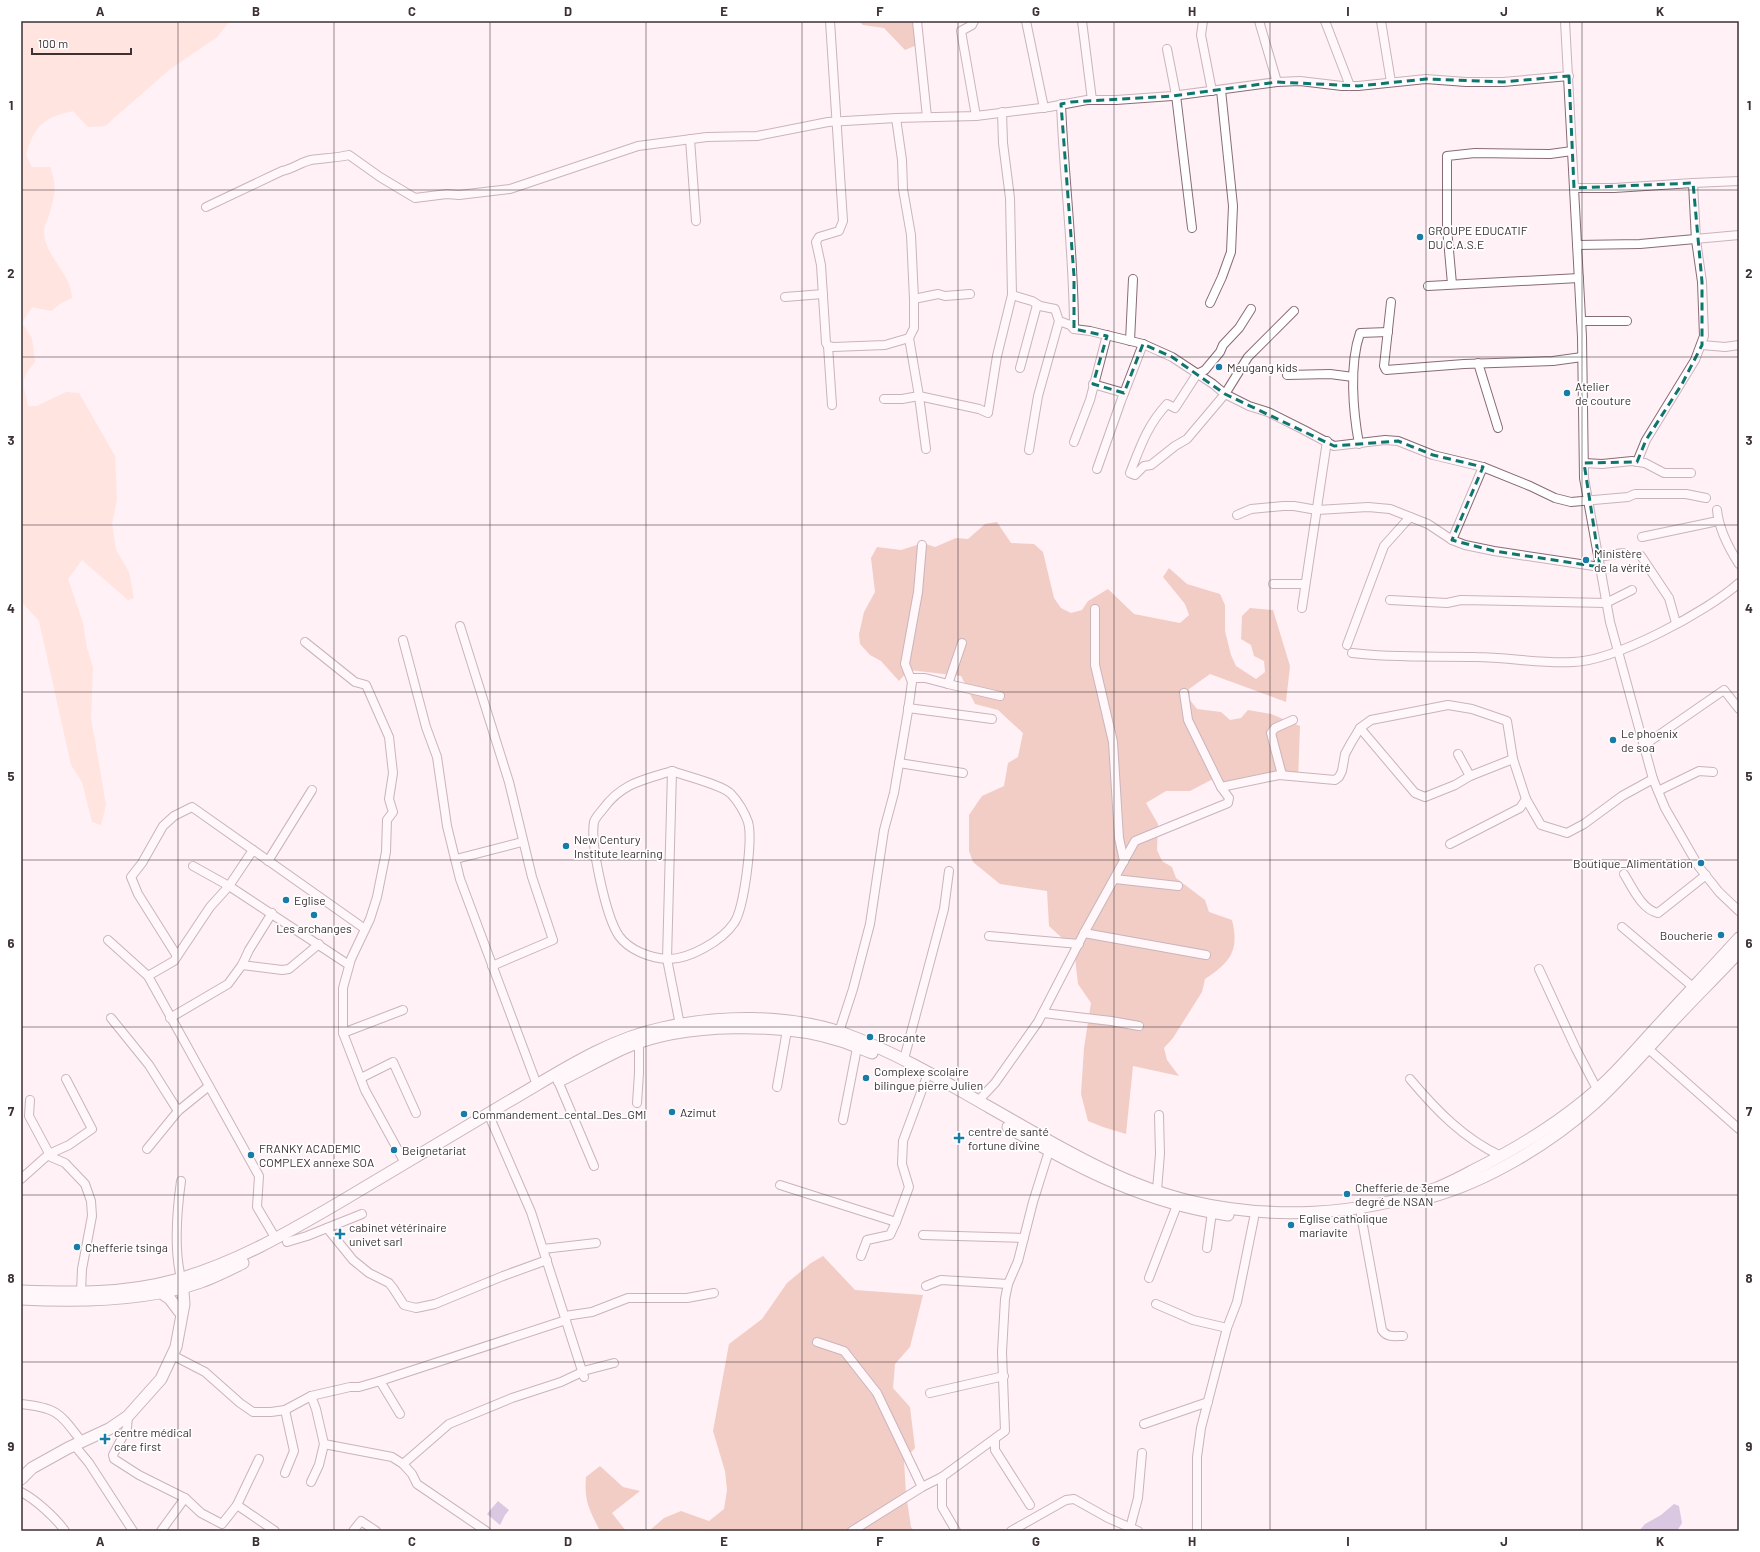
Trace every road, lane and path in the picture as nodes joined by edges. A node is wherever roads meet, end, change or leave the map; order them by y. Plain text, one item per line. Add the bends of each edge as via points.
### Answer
1 (830, 21) edge
2 (917, 21) edge
3 (974, 21) edge
4 (1026, 21) edge
5 (1082, 21) edge
6 (1203, 21) edge
7 (1259, 21) edge
8 (1326, 21) edge
9 (1381, 21) edge
10 (1565, 21) edge
11 (1167, 49) dead end
12 (1569, 76) junction
13 (1277, 82) junction
14 (1391, 82) junction
15 (1350, 86) junction
16 (1221, 90) junction
17 (1212, 91) junction
18 (1176, 95) junction
19 (1092, 100) junction
20 (1061, 104) junction
21 (1044, 108) junction
22 (1002, 112) junction
23 (976, 116) junction
24 (927, 117) junction
25 (896, 118) junction
26 (837, 122) junction
27 (690, 139) junction
28 (1572, 151) junction
29 (1739, 181) edge
30 (1693, 183) junction
31 (1574, 188) junction
32 (206, 207) dead end
33 (696, 221) dead end
34 (1192, 228) dead end
35 (1739, 235) edge
36 (1696, 240) junction
37 (1577, 245) junction
38 (1579, 278) junction
39 (1133, 279) dead end
40 (1452, 284) junction
41 (1428, 286) dead end
42 (823, 294) junction
43 (970, 294) dead end
44 (1012, 295) junction
45 (785, 297) dead end
46 (914, 299) junction
47 (1391, 302) dead end
48 (1210, 303) dead end
49 (1037, 305) junction
50 (1251, 309) dead end
51 (1294, 311) dead end
52 (1059, 321) junction
53 (1580, 321) junction
54 (1627, 321) dead end
55 (1074, 329) junction
56 (1388, 332) junction
57 (1107, 335) junction
58 (909, 338) junction
59 (1130, 341) junction
60 (1143, 344) junction
61 (1702, 345) junction
62 (1739, 345) edge
63 (828, 346) junction
64 (1582, 357) junction
65 (1478, 363) junction
66 (1020, 368) dead end
67 (1197, 374) junction
68 (1287, 375) dead end
69 (1353, 377) junction
70 (1094, 384) junction
71 (1124, 393) junction
72 (1225, 394) junction
73 (919, 396) junction
74 (884, 399) dead end
75 (832, 404) dead end
76 (1498, 428) dead end
77 (1327, 441) junction
78 (1074, 442) dead end
79 (1359, 444) junction
80 (926, 449) dead end
81 (1029, 450) dead end
82 (1584, 462) junction
83 (1637, 462) junction
84 (1483, 467) junction
85 (1098, 469) dead end
86 (1691, 473) dead end
87 (1706, 498) dead end
88 (1588, 501) junction
89 (1317, 510) junction
90 (1716, 510) dead end
91 (1237, 515) dead end
92 (1410, 517) junction
93 (1718, 521) junction
94 (1642, 536) dead end
95 (1452, 540) junction
96 (922, 544) dead end
97 (1623, 553) dead end
98 (1641, 556) dead end
99 (1598, 557) junction
100 (1739, 564) edge
101 (1600, 567) junction
102 (1739, 583) edge
103 (1273, 584) dead end
104 (1304, 584) junction
105 (1632, 590) dead end
106 (1390, 600) dead end
107 (1606, 603) junction
108 (1302, 608) dead end
109 (1096, 609) dead end
110 (1676, 623) junction
111 (460, 626) dead end
112 (403, 640) dead end
113 (305, 642) dead end
114 (962, 643) dead end
115 (1346, 645) dead end
116 (1618, 652) junction
117 (1352, 653) dead end
118 (911, 678) junction
119 (948, 684) junction
120 (1184, 693) dead end
121 (1000, 696) dead end
122 (908, 708) junction
123 (1739, 709) edge
124 (992, 719) dead end
125 (1293, 720) dead end
126 (1360, 728) junction
127 (1643, 746) junction
128 (1458, 754) dead end
129 (1513, 759) junction
130 (899, 763) junction
131 (672, 771) junction
132 (1713, 772) dead end
133 (963, 773) dead end
134 (1282, 775) junction
135 (1470, 776) junction
136 (1653, 779) junction
137 (1221, 788) junction
138 (312, 790) dead end
139 (1658, 791) junction
140 (1526, 799) junction
141 (522, 842) junction
142 (1450, 844) dead end
143 (253, 850) junction
144 (456, 859) junction
145 (268, 861) junction
146 (1124, 861) junction
147 (193, 866) dead end
148 (949, 871) dead end
149 (1624, 874) dead end
150 (1706, 875) junction
151 (1115, 879) junction
152 (229, 886) junction
153 (1178, 886) dead end
154 (1739, 911) edge
155 (272, 913) junction
156 (1622, 927) dead end
157 (365, 929) junction
158 (1084, 934) junction
159 (990, 936) dead end
160 (1739, 938) edge
161 (108, 940) dead end
162 (319, 944) junction
163 (1079, 944) junction
164 (1739, 952) edge
165 (1206, 955) dead end
166 (177, 956) junction
167 (667, 959) junction
168 (242, 965) junction
169 (349, 965) junction
170 (492, 966) junction
171 (1539, 969) dead end
172 (148, 976) junction
173 (1693, 987) junction
174 (403, 1010) dead end
175 (1043, 1013) junction
176 (112, 1018) dead end
177 (170, 1018) junction
178 (680, 1024) junction
179 (1139, 1026) dead end
180 (787, 1030) junction
181 (839, 1032) junction
182 (343, 1033) junction
183 (639, 1044) junction
184 (1645, 1046) junction
185 (857, 1048) junction
186 (904, 1059) junction
187 (361, 1078) junction
188 (66, 1079) dead end
189 (926, 1079) junction
190 (1410, 1079) dead end
191 (558, 1081) junction
192 (537, 1085) junction
193 (209, 1086) junction
194 (777, 1087) dead end
195 (1597, 1089) junction
196 (30, 1100) dead end
197 (978, 1101) junction
198 (637, 1102) dead end
199 (178, 1111) junction
200 (416, 1113) dead end
201 (1159, 1115) dead end
202 (492, 1120) junction
203 (843, 1120) dead end
204 (1739, 1129) edge
205 (147, 1149) dead end
206 (1049, 1151) junction
207 (49, 1154) junction
208 (1501, 1156) junction
209 (405, 1164) junction
210 (594, 1166) dead end
211 (21, 1179) edge
212 (181, 1181) dead end
213 (780, 1185) dead end
214 (1156, 1190) junction
215 (1178, 1201) junction
216 (1212, 1212) junction
217 (362, 1214) dead end
218 (1361, 1215) junction
219 (1254, 1218) junction
220 (896, 1222) junction
221 (327, 1228) junction
222 (923, 1235) dead end
223 (1024, 1238) junction
224 (282, 1240) junction
225 (596, 1243) dead end
226 (1207, 1248) dead end
227 (543, 1249) junction
228 (861, 1256) dead end
229 (547, 1260) junction
230 (1149, 1278) dead end
231 (179, 1281) junction
232 (200, 1283) junction
233 (1008, 1284) junction
234 (926, 1286) dead end
235 (21, 1291) edge
236 (81, 1292) junction
237 (160, 1292) junction
238 (714, 1293) dead end
239 (21, 1299) edge
240 (1156, 1304) dead end
241 (181, 1310) junction
242 (566, 1318) junction
243 (1227, 1328) junction
244 (1403, 1336) dead end
245 (816, 1342) dead end
246 (174, 1356) junction
247 (614, 1363) dead end
248 (582, 1374) junction
249 (1004, 1376) junction
250 (380, 1381) junction
251 (930, 1392) dead end
252 (311, 1396) junction
253 (1208, 1402) junction
254 (21, 1404) edge
255 (285, 1410) junction
256 (400, 1414) dead end
257 (128, 1416) junction
258 (1144, 1424) dead end
259 (995, 1440) junction
260 (79, 1444) junction
261 (324, 1444) junction
262 (1142, 1453) dead end
263 (259, 1459) dead end
264 (403, 1464) junction
265 (285, 1473) dead end
266 (942, 1477) junction
267 (21, 1478) edge
268 (311, 1482) dead end
269 (922, 1487) junction
270 (21, 1492) edge
271 (185, 1498) junction
272 (237, 1505) junction
273 (1030, 1505) dead end
274 (222, 1524) junction
275 (1023, 1528) edge
276 (165, 1529) edge
277 (1134, 1529) edge
278 (65, 1531) edge
279 (133, 1531) edge
280 (227, 1531) edge
281 (275, 1531) edge
282 (353, 1531) edge
283 (376, 1531) edge
284 (486, 1531) edge
285 (852, 1531) edge
286 (956, 1531) edge
287 (1011, 1531) edge
288 (1197, 1531) edge

1 - 26 street
2 - 24 street
3 - 23 street via 961,31
4 - 21 street
5 - 19 street
6 - 17 street via 1201,35
7 - 13 street
8 - 15 street
9 - 14 street
10 - 12 street
11 - 18 street
12 - 14 street via 1503,82 1426,78
12 - 28 street
13 - 15 street via 1300,81
13 - 16 street
14 - 15 street
16 - 17 street
16 - 48 street via 1233,206 1231,252
17 - 18 street
18 - 19 street
18 - 34 street
19 - 20 street
20 - 21 street
20 - 55 street via 1066,206 1074,276
21 - 22 street
22 - 23 street
22 - 44 street via 1010,198
23 - 24 street
24 - 25 street
25 - 26 street
25 - 46 street via 903,189 911,235
26 - 27 street via 757,136
26 - 42 street via 843,221 840,231 819,237 816,242
27 - 32 street via 638,146 510,190 415,198 349,155 310,160
27 - 33 street
28 - 31 street
28 - 40 street via 1550,154 1476,153 1447,156 1447,228
29 - 30 street
30 - 31 street
30 - 36 street
31 - 37 street
35 - 36 street
36 - 37 street
36 - 61 street via 1702,282
37 - 38 street
38 - 40 street via 1482,285
38 - 53 street
39 - 59 street
40 - 41 street
42 - 45 street
42 - 63 street
43 - 46 street via 938,294
44 - 49 street
44 - 73 street via 997,356 988,413
46 - 58 street via 914,328
47 - 56 street
49 - 52 street via 1055,309
49 - 66 street
50 - 67 street via 1220,352 1205,370
51 - 72 street via 1248,357
52 - 55 street
52 - 81 street via 1038,396
53 - 54 street
53 - 64 street
55 - 57 street
56 - 65 street via 1384,366 1386,370
56 - 69 street via 1360,333 1356,343
57 - 59 street
57 - 70 street
58 - 63 street via 885,345
58 - 73 street
59 - 60 street
60 - 67 street via 1172,357
60 - 71 street
61 - 62 street
61 - 83 street via 1682,384 1646,440
63 - 75 street
64 - 65 street via 1530,363
64 - 82 street
65 - 76 street
67 - 72 street
67 - 72 street via 1175,408 1167,404 1148,428 1130,473 1135,475 1144,466 1151,465 1186,440
68 - 69 street via 1330,374
69 - 79 street via 1355,424
70 - 71 street
70 - 78 street
71 - 85 street
72 - 77 street
73 - 74 street
73 - 80 street
77 - 79 street via 1334,446
77 - 89 street
79 - 84 street via 1398,441 1434,455
82 - 83 street
82 - 88 street
83 - 86 street via 1650,464 1664,473
84 - 88 street via 1555,498 1571,502
84 - 95 street
87 - 88 street via 1686,494 1635,494
88 - 99 street
89 - 91 street via 1283,506 1250,509
89 - 92 street via 1390,509
89 - 104 street
90 - 93 street
92 - 95 street via 1433,526
92 - 115 street via 1384,546
93 - 94 street
93 - 100 street via 1724,538
95 - 101 street via 1494,551
96 - 118 street via 918,592 905,664
97 - 99 street
98 - 110 street via 1669,598
99 - 101 street
101 - 107 street
102 - 110 street via 1713,602
103 - 104 street
104 - 108 street
105 - 107 street
106 - 107 street via 1447,603 1460,600
107 - 116 street
109 - 146 street via 1095,665 1113,742 1119,838
110 - 116 street
111 - 141 street via 509,782
112 - 144 street via 437,758 447,826
113 - 157 street via 355,682 366,685 389,737 393,773 389,799 393,812 387,820 386,852 377,897
114 - 119 street
116 - 117 street via 1574,662
116 - 127 street
118 - 119 street via 925,678
118 - 122 street
119 - 121 street
120 - 137 street via 1188,720
122 - 124 street
122 - 130 street
123 - 127 street via 1724,690
125 - 134 street via 1275,728 1271,733
126 - 129 street via 1371,720 1422,709 1448,705 1472,709 1507,721
126 - 134 street via 1345,754 1338,779
126 - 135 street via 1415,793 1425,797
127 - 136 street
128 - 135 street
129 - 135 street
129 - 140 street
130 - 133 street
130 - 181 street via 884,830 870,924
131 - 167 street
131 - 167 street via 625,786 594,821 595,855 611,921 619,936 631,948
131 - 167 street via 731,793 744,812 748,824 749,850 740,907 735,922 726,933 701,950
132 - 139 street via 1699,771
134 - 137 street
136 - 139 street
136 - 140 street via 1622,796 1568,833 1541,826
137 - 146 street via 1229,798 1228,803 1139,838
138 - 145 street
139 - 150 street via 1665,808
140 - 142 street via 1520,808
141 - 144 street
141 - 170 street via 553,940
143 - 145 street
143 - 152 street
143 - 166 street via 192,807 174,816 163,826 131,877 138,894
144 - 170 street via 466,899
145 - 157 street
146 - 151 street
147 - 152 street
148 - 186 street via 944,909
149 - 150 street via 1644,903 1653,912 1658,913
150 - 154 street
151 - 153 street
151 - 158 street
152 - 155 street
152 - 166 street via 210,907
155 - 162 street
155 - 168 street
156 - 173 street
157 - 169 street
158 - 163 street
158 - 165 street
159 - 163 street
160 - 173 main road
161 - 172 street
162 - 168 street via 289,969
162 - 169 street
163 - 175 street
164 - 184 main road
166 - 172 street via 174,961
167 - 178 street
168 - 177 street via 228,984
169 - 182 street via 342,988
170 - 192 street
171 - 195 street
172 - 177 street
173 - 184 main road
174 - 182 street
175 - 179 street via 1111,1020
175 - 197 street via 995,1083
176 - 199 street via 149,1065
177 - 193 street
178 - 181 main road via 726,1018 752,1019 788,1021
178 - 192 main road via 622,1040
180 - 183 main road via 725,1027 682,1033
180 - 185 main road via 840,1041
180 - 194 street
181 - 186 main road
182 - 187 street
183 - 191 main road
183 - 198 street
184 - 195 main road
184 - 204 street
184 - 218 main road via 1594,1103 1553,1136 1500,1169 1445,1193
185 - 189 main road via 902,1065
185 - 203 street
186 - 197 main road
187 - 200 street via 393,1062
187 - 209 street via 381,1122
188 - 207 street via 92,1129 69,1145
189 - 206 main road
189 - 220 street via 903,1141 902,1164 909,1187
190 - 208 street via 1429,1103 1456,1127 1480,1146
191 - 202 main road
191 - 210 street
192 - 209 main road
193 - 199 street
193 - 224 street via 259,1176 257,1207
195 - 208 main road via 1549,1128
196 - 207 street via 29,1116
197 - 214 main road via 1108,1172
199 - 205 street
201 - 214 street via 1160,1154
202 - 224 main road
202 - 227 street via 518,1179
206 - 215 main road via 1105,1179 1148,1196
206 - 223 street
207 - 211 street
207 - 236 street via 65,1163 85,1184 91,1201 92,1216 82,1269
208 - 215 main road via 1442,1186 1411,1197 1360,1208 1297,1212 1254,1211
209 - 224 main road
212 - 231 street via 178,1205
213 - 220 street
214 - 215 main road
215 - 216 main road
215 - 230 street
216 - 219 main road
216 - 226 street
217 - 221 street
218 - 219 main road via 1321,1219
218 - 244 street via 1382,1330 1385,1335
219 - 243 street via 1237,1302
220 - 228 street via 890,1235 868,1240
221 - 224 street via 308,1236
221 - 229 street via 353,1260 369,1273 389,1283 404,1306 416,1308 435,1304
222 - 223 street
223 - 233 street
224 - 231 main road
224 - 232 main road
225 - 227 street
227 - 229 street
229 - 242 street
231 - 232 main road
231 - 236 main road via 126,1289
231 - 237 main road
231 - 241 main road
232 - 241 main road
233 - 234 street via 941,1280
233 - 249 street via 1004,1315
235 - 236 main road
237 - 239 main road via 82,1300
237 - 241 main road
238 - 242 street via 687,1298 628,1298 592,1312
240 - 243 street via 1193,1320
241 - 246 main road
242 - 248 street
242 - 250 street
243 - 253 street
245 - 269 street via 844,1351 876,1393
246 - 255 street via 205,1372 240,1404 253,1412
246 - 257 main road via 161,1379
247 - 248 street
248 - 264 street via 512,1398 449,1424
249 - 251 street
249 - 259 street via 1005,1431
250 - 252 street
250 - 256 street
252 - 255 street
252 - 261 street
253 - 258 street
253 - 288 street via 1197,1457
254 - 260 street via 43,1406 61,1415
255 - 265 street via 294,1451
257 - 260 main road
257 - 271 street via 127,1428 113,1455 114,1459
259 - 266 street
259 - 273 street via 997,1455
260 - 267 main road via 32,1468
260 - 279 street
261 - 264 street via 392,1457
261 - 268 street via 319,1466
262 - 277 street
263 - 272 street
264 - 284 street via 417,1484
266 - 269 street
266 - 286 street via 942,1507
269 - 285 street
270 - 278 street via 32,1498 59,1522
271 - 274 street via 201,1513
271 - 276 street
272 - 274 street
272 - 281 street
274 - 280 street
275 - 277 street via 1066,1500 1074,1499
275 - 287 street
282 - 283 street via 360,1521

